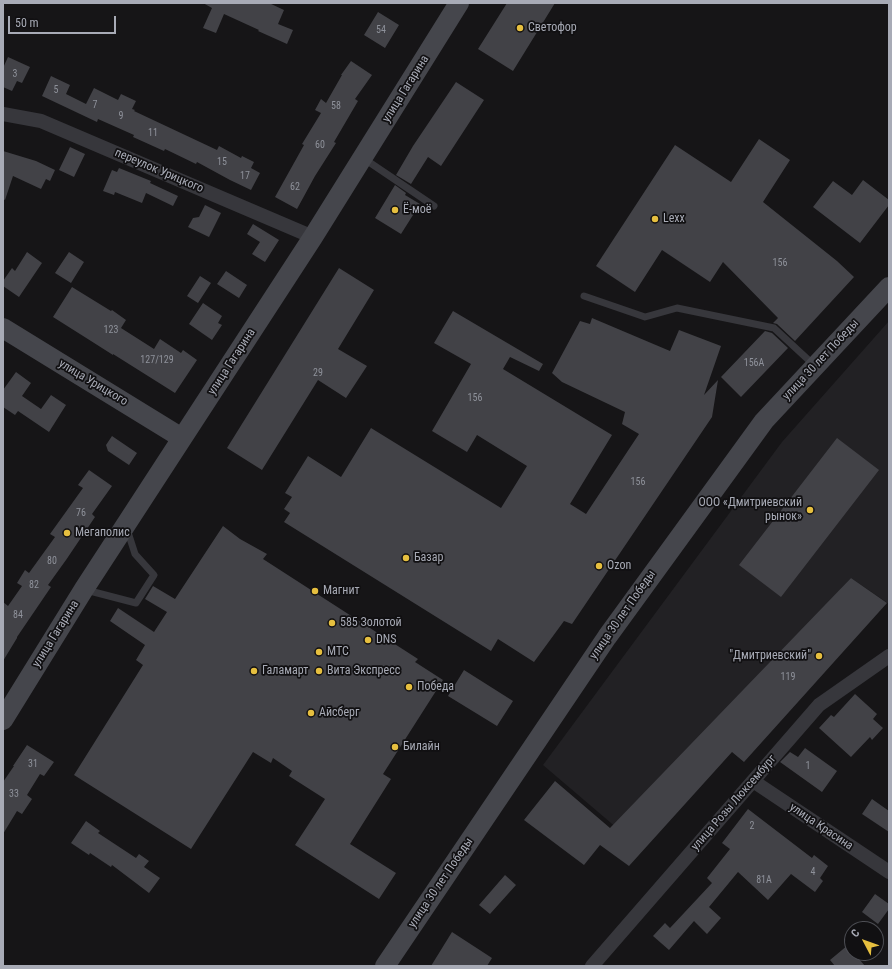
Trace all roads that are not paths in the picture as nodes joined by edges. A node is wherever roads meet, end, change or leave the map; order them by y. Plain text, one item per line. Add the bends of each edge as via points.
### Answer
1 (459, 3) edge
2 (3, 114) edge
3 (363, 158) junction
4 (434, 206) dead end
5 (313, 237) junction
6 (889, 287) edge
7 (584, 296) dead end
8 (3, 328) edge
9 (815, 366) junction
10 (182, 438) junction
11 (126, 525) junction
12 (84, 589) junction
13 (889, 656) edge
14 (3, 720) edge
15 (753, 782) junction
16 (889, 872) edge
17 (385, 966) edge
18 (592, 966) edge

1 - 3 street, улица Гагарина
2 - 5 street, переулок Урицкого via 42,121
3 - 4 lane
3 - 5 street, улица Гагарина
5 - 10 street, улица Гагарина
6 - 9 street, улица 30 лет Победы
7 - 9 lane via 645,317 677,308 774,328
8 - 10 street, улица Урицкого
9 - 17 street, улица 30 лет Победы via 764,421 607,637
10 - 11 street, улица Гагарина
11 - 12 street, улица Гагарина
11 - 12 lane via 135,554 154,575 136,603
12 - 14 street, улица Гагарина
13 - 15 street, улица Розы Люксембург via 818,705
15 - 16 street, улица Красина
15 - 18 street, улица Розы Люксембург

